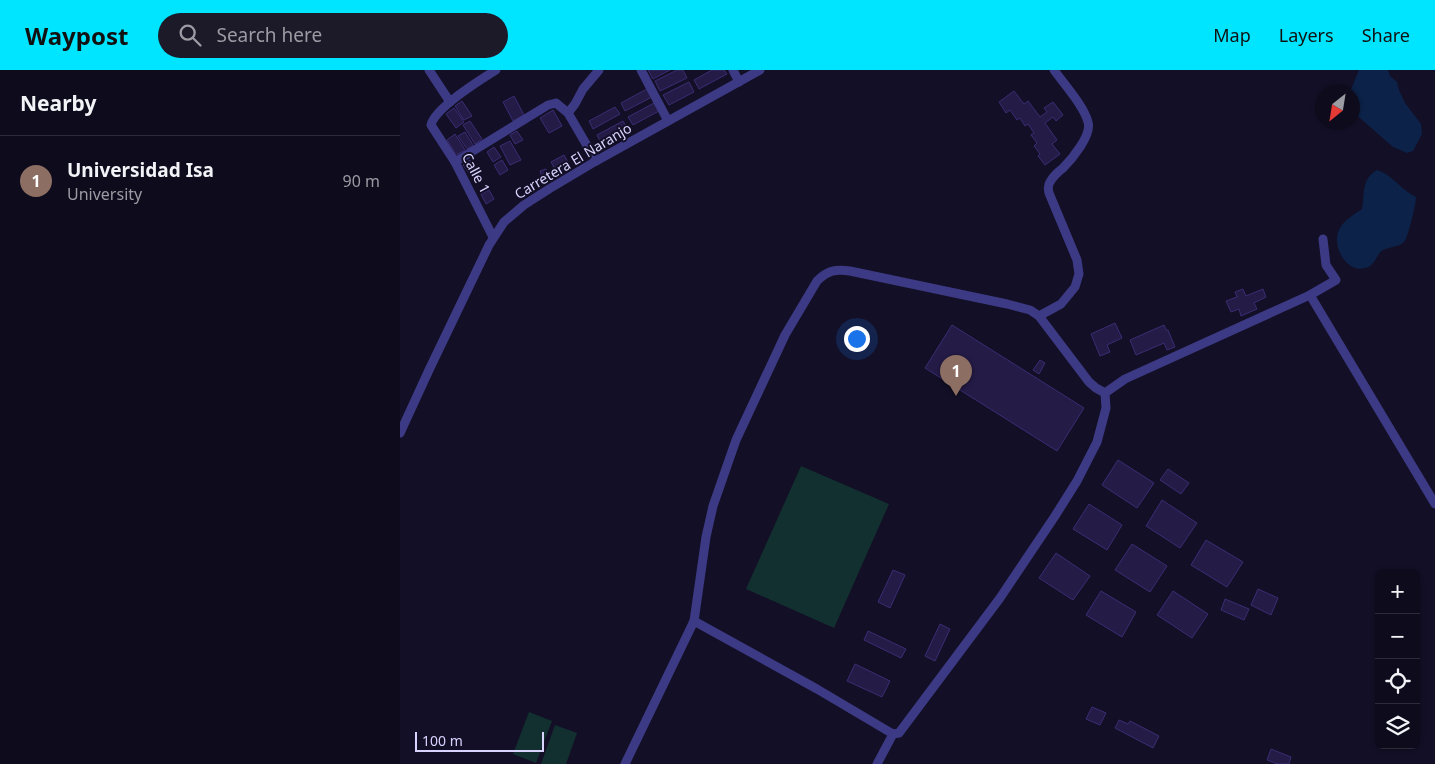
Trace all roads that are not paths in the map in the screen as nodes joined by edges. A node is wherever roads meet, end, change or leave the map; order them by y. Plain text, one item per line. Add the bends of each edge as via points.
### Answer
1 (429, 70) edge
2 (496, 70) edge
3 (598, 70) edge
4 (641, 70) edge
5 (733, 70) edge
6 (760, 70) edge
7 (1054, 70) edge
8 (740, 82) junction
9 (450, 102) junction
10 (568, 113) junction
11 (668, 121) junction
12 (596, 160) junction
13 (455, 162) junction
14 (493, 237) junction
15 (1323, 239) dead end
16 (1310, 295) junction
17 (1039, 316) junction
18 (1105, 393) junction
19 (400, 433) edge
20 (1435, 504) edge
21 (694, 621) junction
22 (893, 734) junction
23 (625, 764) edge
24 (877, 764) edge

1 - 9 street
2 - 9 street
3 - 10 street
4 - 11 street
5 - 8 street
6 - 8 street, Carretera El Naranjo
7 - 17 street via 1085,112 1089,124 1086,136 1071,160 1054,176 1048,187 1077,260 1079,274 1075,287 1064,301
8 - 11 street, Carretera El Naranjo
9 - 13 street, Calle 1 via 431,125
10 - 12 street
10 - 13 street via 556,103 548,105
11 - 12 street, Carretera El Naranjo
12 - 14 street, Carretera El Naranjo via 524,205 504,222
13 - 14 street, Calle 1
14 - 19 street, Carretera El Naranjo
15 - 16 street via 1326,265 1336,280
16 - 18 street via 1125,379
16 - 20 street
17 - 18 street via 1089,382
17 - 21 street via 1007,304 850,270 832,271 817,280 790,326 736,440 713,506
18 - 22 street via 1106,408 1098,442 1055,516 1000,598 923,702 899,733
21 - 22 street
21 - 23 street
22 - 24 street

